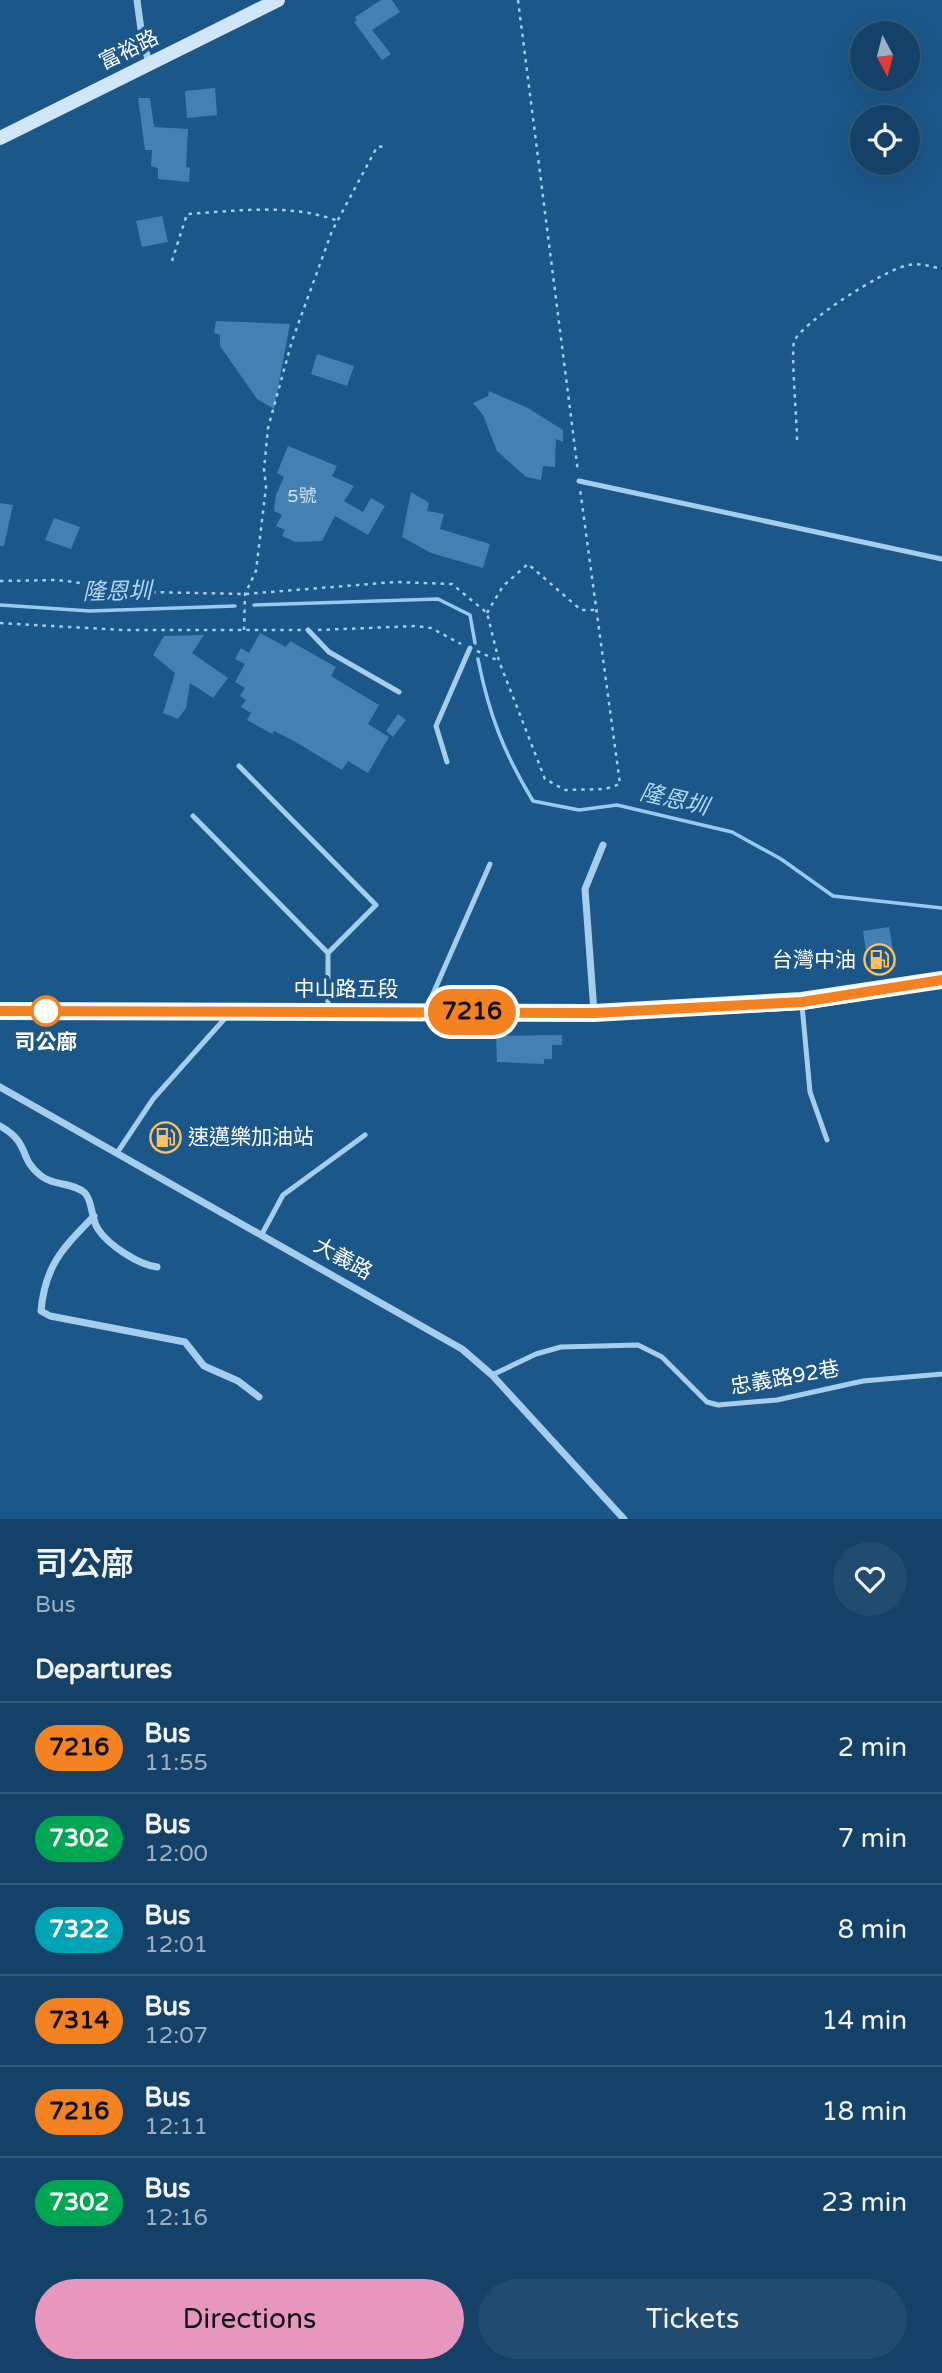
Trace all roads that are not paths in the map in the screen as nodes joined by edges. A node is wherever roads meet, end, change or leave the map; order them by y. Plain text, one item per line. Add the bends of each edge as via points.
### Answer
1 (137, 0) edge
2 (278, 0) edge
3 (149, 63) junction
4 (0, 138) edge
5 (579, 481) road end
6 (942, 559) edge
7 (308, 630) road end
8 (470, 648) road end
9 (399, 692) dead end
10 (447, 762) dead end
11 (239, 766) dead end
12 (194, 816) dead end
13 (603, 845) dead end
14 (490, 864) dead end
15 (328, 953) junction
16 (942, 980) edge
17 (802, 1002) junction
18 (0, 1011) edge
19 (231, 1011) junction
20 (328, 1012) junction
21 (430, 1012) junction
22 (594, 1013) junction
23 (0, 1087) edge
24 (0, 1126) edge
25 (365, 1135) dead end
26 (827, 1140) dead end
27 (117, 1153) junction
28 (94, 1216) junction
29 (262, 1234) junction
30 (157, 1267) dead end
31 (942, 1374) edge
32 (492, 1375) junction
33 (259, 1397) dead end
34 (624, 1519) edge

1 - 3 street
2 - 3 street, 富裕路
3 - 4 street, 富裕路
5 - 6 lane
7 - 9 lane via 329,653
8 - 10 lane via 436,726
11 - 15 lane via 376,905
12 - 15 lane
13 - 22 street via 585,888
14 - 21 lane via 432,996
15 - 20 lane
16 - 17 main road, 中山路五段
17 - 22 main road, 中山路五段
17 - 26 lane via 810,1093
18 - 19 main road, 中山路五段
19 - 20 main road, 中山路五段
19 - 27 lane via 153,1099
20 - 21 main road, 中山路五段
21 - 22 main road, 中山路五段
23 - 27 street, 大義路
24 - 28 street via 17,1136 31,1168 42,1178 87,1195
25 - 29 lane via 283,1195
27 - 29 street, 大義路
28 - 30 street via 98,1229 116,1246 147,1266
28 - 33 street via 55,1257 43,1287 41,1311 185,1342 204,1366 238,1381
29 - 32 street, 大義路 via 429,1328
31 - 32 lane, 忠義路92巷 via 863,1381 776,1400 718,1405 707,1402 662,1357 638,1345 561,1347
32 - 34 street, 大義路

